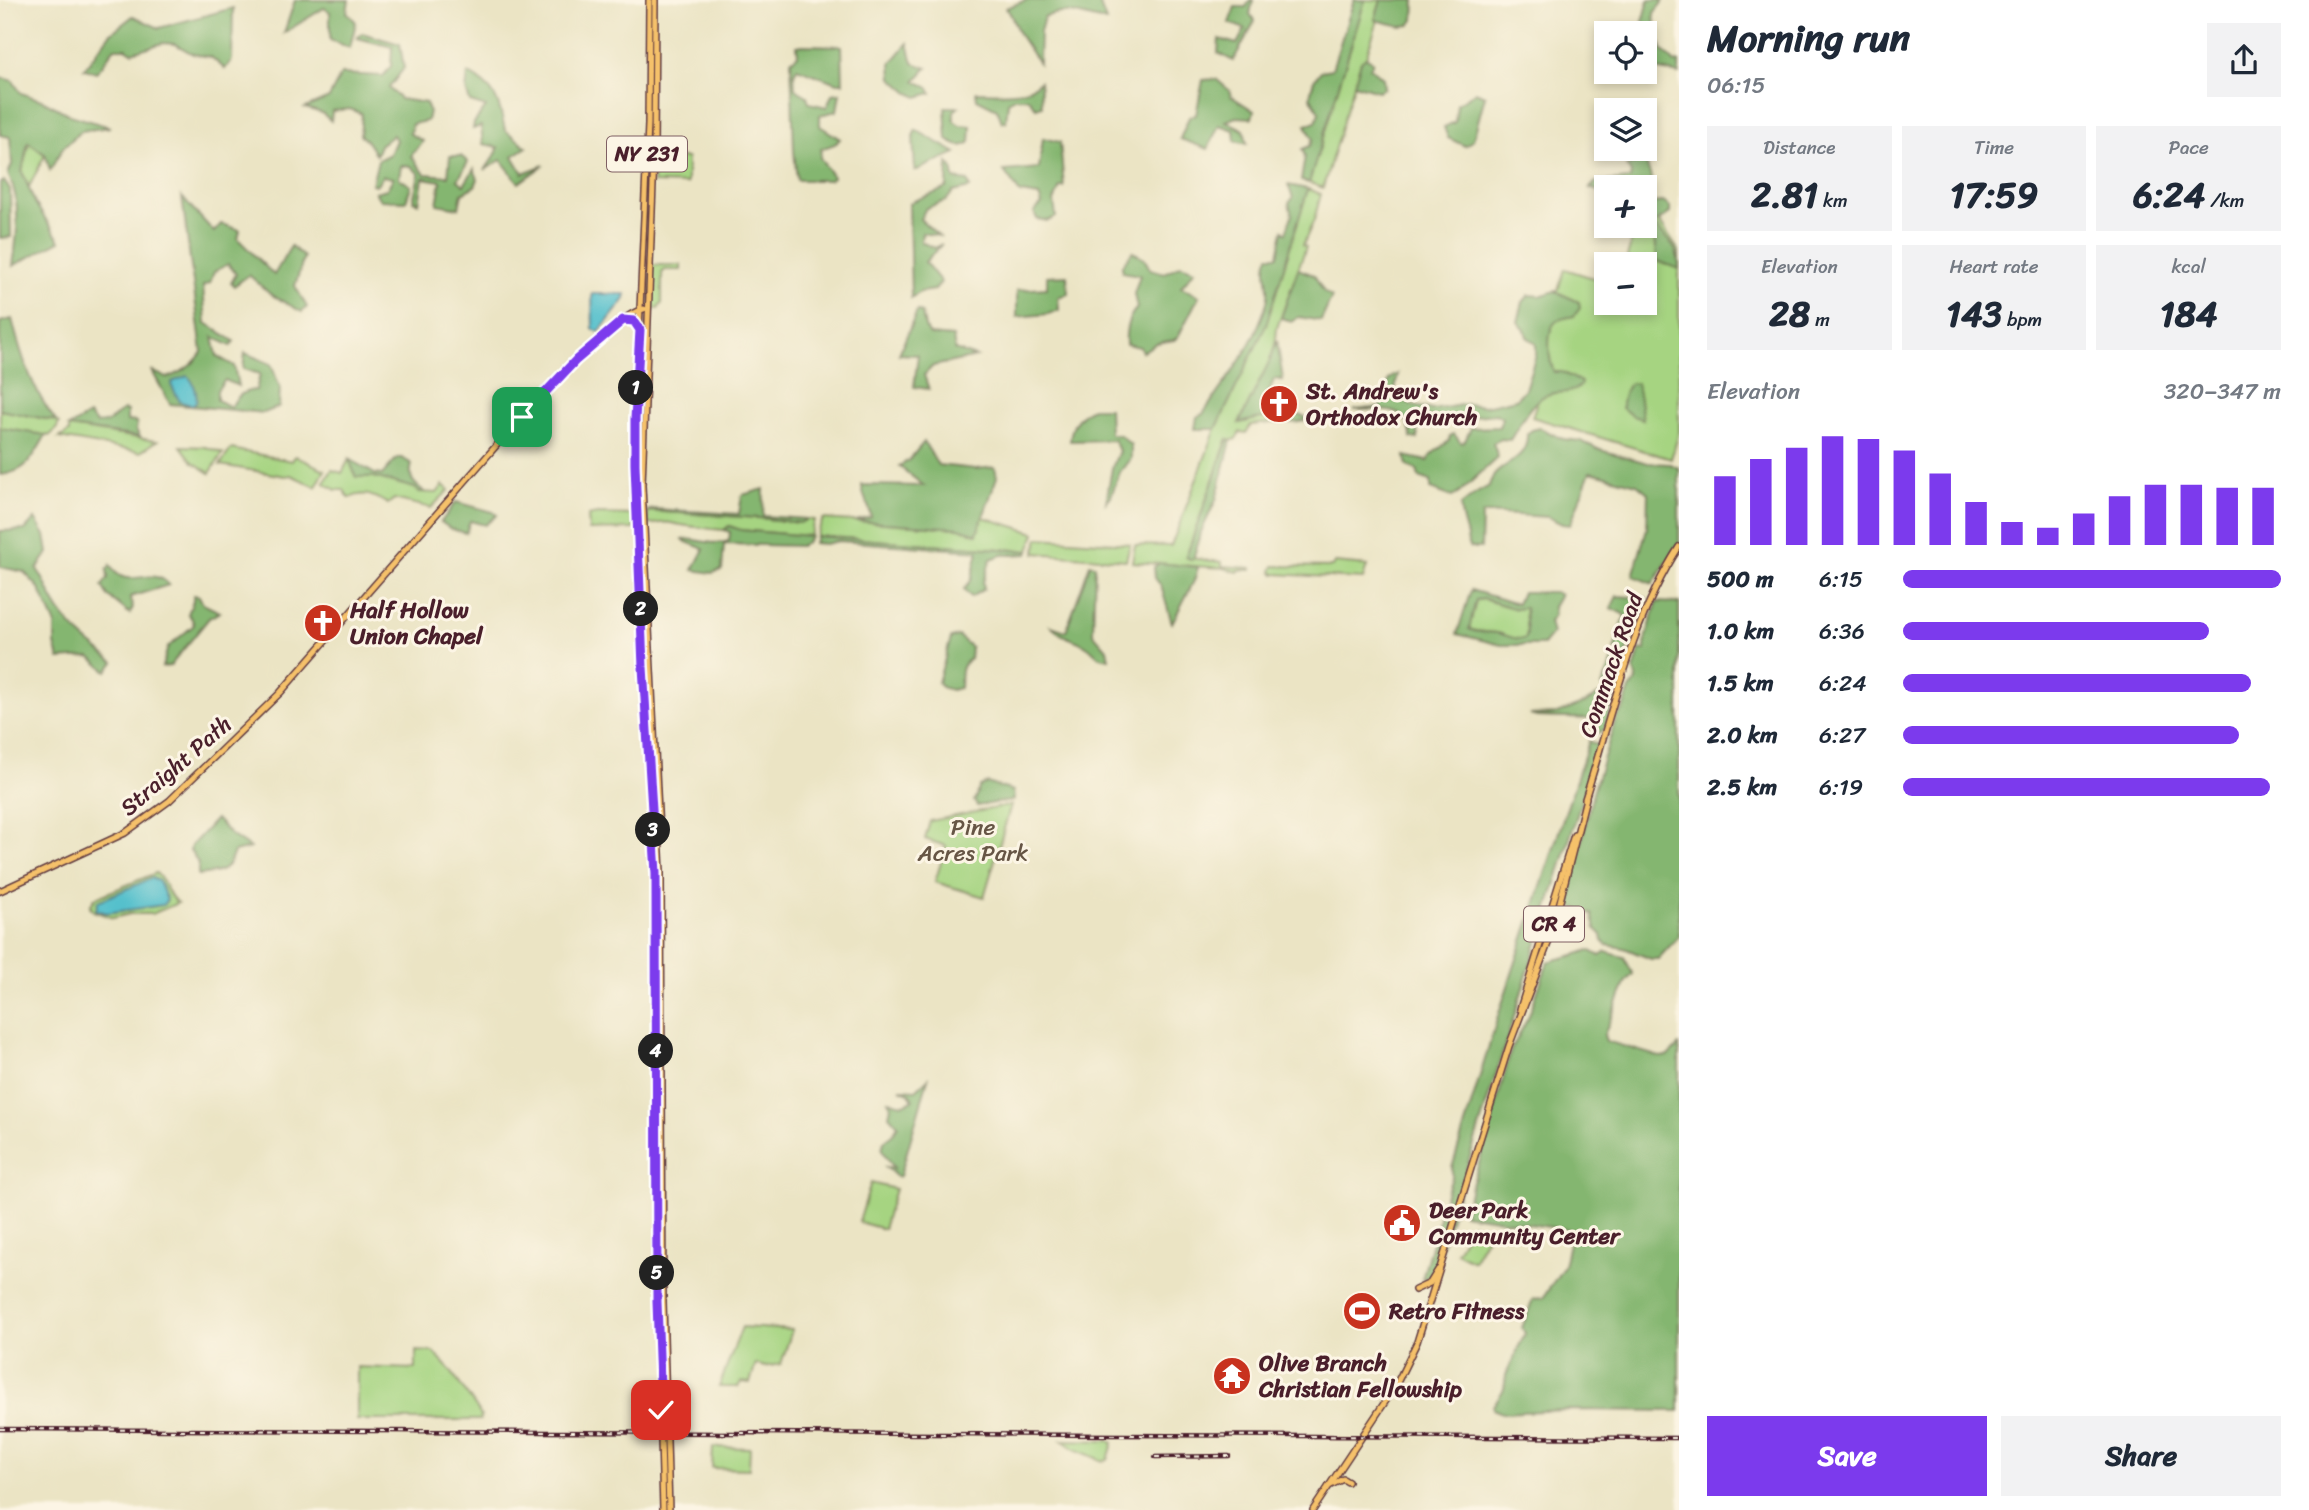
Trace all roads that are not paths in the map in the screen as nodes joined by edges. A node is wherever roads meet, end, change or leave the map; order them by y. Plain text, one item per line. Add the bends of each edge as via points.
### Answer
1 (649, 0) edge
2 (655, 0) edge
3 (641, 309) junction
4 (649, 309) junction
5 (623, 320) junction
6 (640, 330) junction
7 (1679, 547) edge
8 (0, 891) edge
9 (1440, 1268) junction
10 (1415, 1290) dead end
11 (658, 1325) junction
12 (664, 1336) junction
13 (1349, 1482) dead end
14 (1329, 1486) junction
15 (663, 1510) edge
16 (669, 1510) edge
17 (1313, 1510) edge

1 - 3 main road, NY 231
2 - 4 main road, NY 231
3 - 4 main road
3 - 5 main road, Straight Path
3 - 6 main road, NY 231
4 - 12 main road, NY 231 via 642,485 661,872
5 - 6 main road via 634,321
5 - 8 main road, Straight Path via 544,391 257,716 169,801 125,834
6 - 11 main road, NY 231 via 635,464 656,873
7 - 9 main road, Commack Road / CR 4 via 1639,624
9 - 10 main road via 1430,1283
9 - 14 main road, Commack Road / CR 4 via 1404,1372
11 - 12 main road
11 - 15 main road, NY 231
12 - 16 main road, NY 231
13 - 14 main road via 1343,1479
14 - 17 main road, Commack Road / CR 4

